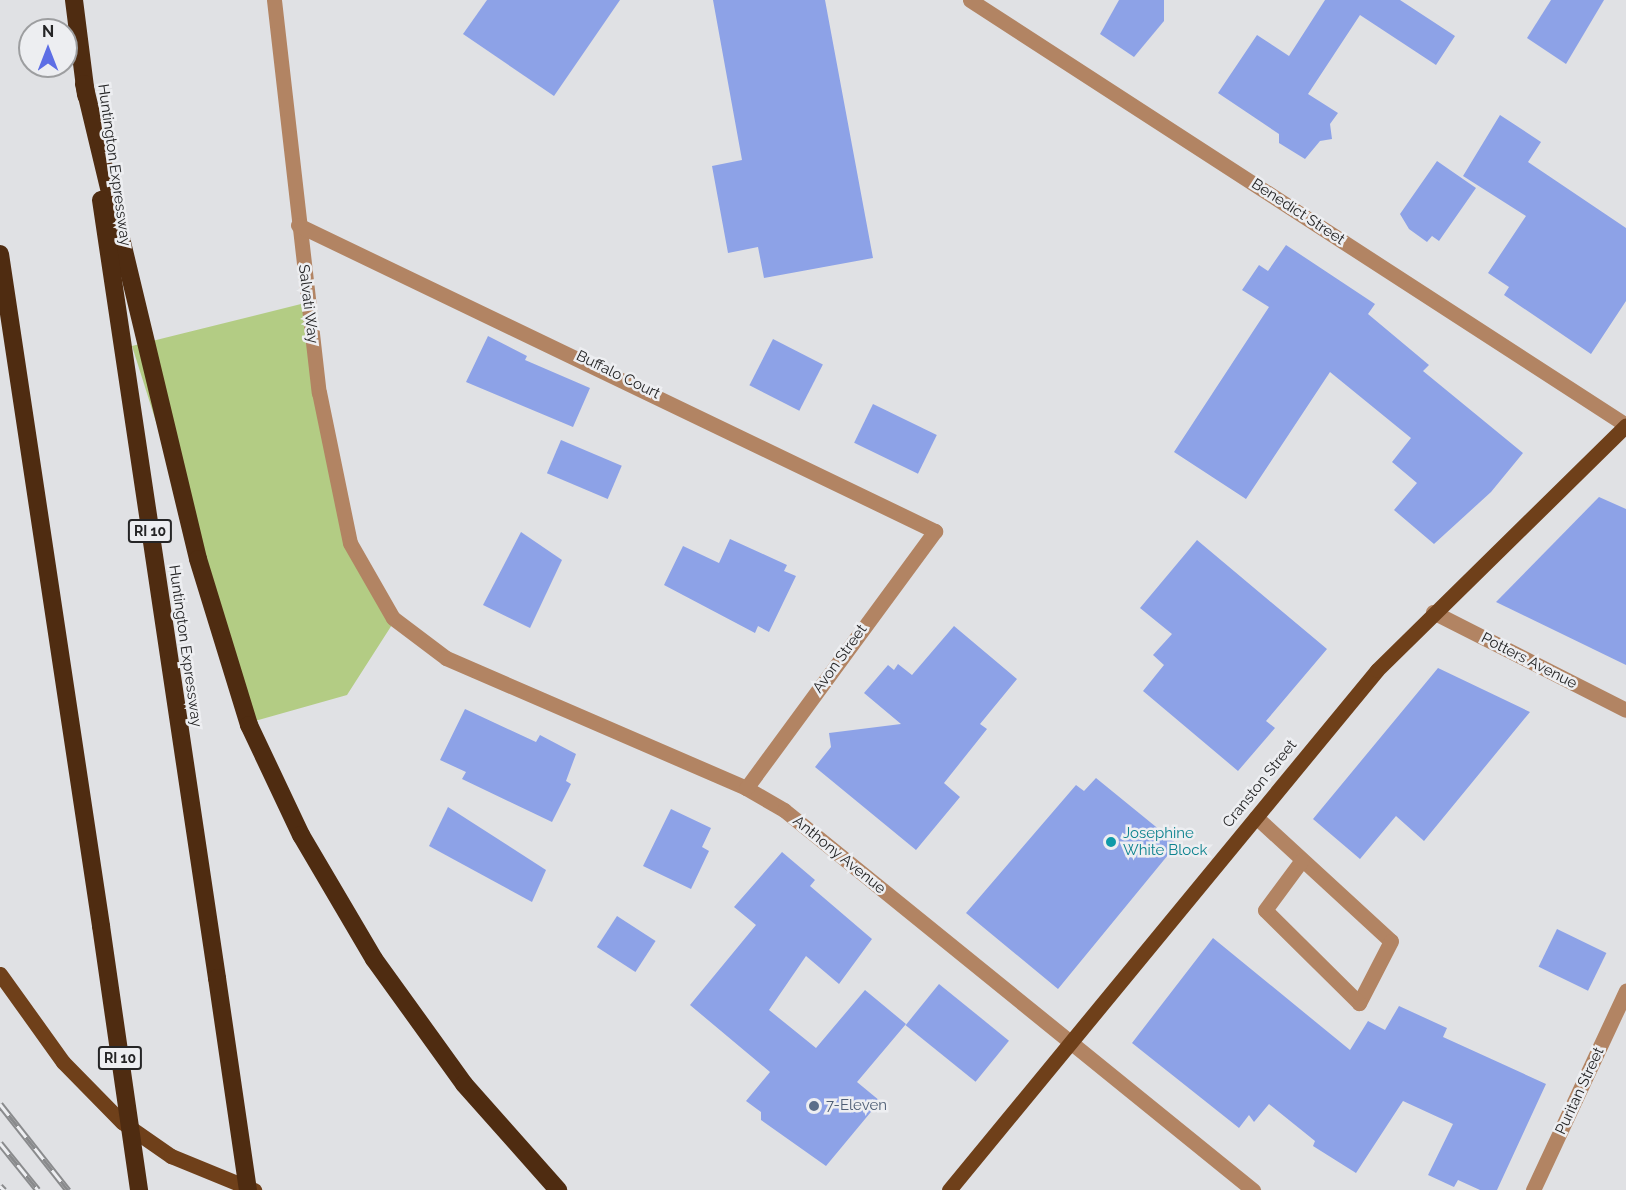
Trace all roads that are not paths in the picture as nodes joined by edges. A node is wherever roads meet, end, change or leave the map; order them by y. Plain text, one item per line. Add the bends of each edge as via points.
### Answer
1 (74, 0) edge
2 (274, 0) edge
3 (970, 0) edge
4 (84, 84) junction
5 (298, 225) junction
6 (0, 254) edge
7 (0, 337) edge
8 (1626, 425) edge
9 (935, 531) joint
10 (48, 577) junction
11 (379, 598) joint
12 (1433, 612) junction
13 (1626, 710) edge
14 (746, 788) junction
15 (1256, 817) junction
16 (1302, 860) junction
17 (0, 974) edge
18 (1626, 991) edge
19 (1071, 1042) junction
20 (139, 1190) edge
21 (248, 1190) edge
22 (254, 1190) edge
23 (558, 1190) edge
24 (949, 1190) edge
25 (1253, 1190) edge
26 (1533, 1190) edge

1 - 4 highway, Huntington Expressway / RI 10
2 - 5 street, Salvati Way
3 - 8 street, Benedict Street
4 - 21 highway, Huntington Expressway / RI 10, bridge
4 - 23 highway via 200,570 249,724 301,835 374,958 464,1084
5 - 9 street, Buffalo Court
5 - 11 street, Salvati Way via 319,392 350,543
6 - 10 highway, RI 10
7 - 10 highway
8 - 12 main road, Cranston Street
9 - 14 street, Avon Street
10 - 20 highway, RI 10, bridge
11 - 14 street, Anthony Avenue via 393,618 446,658
12 - 13 street, Potters Avenue
12 - 15 main road, Cranston Street via 1377,670
14 - 19 street, Anthony Avenue via 784,810
15 - 16 street
15 - 19 main road, Cranston Street
16 - 16 street via 1265,910 1359,1003 1391,941
17 - 22 main road via 63,1062 122,1122 171,1156
18 - 26 street, Puritan Street
19 - 24 main road, Cranston Street
19 - 25 street, Anthony Avenue

